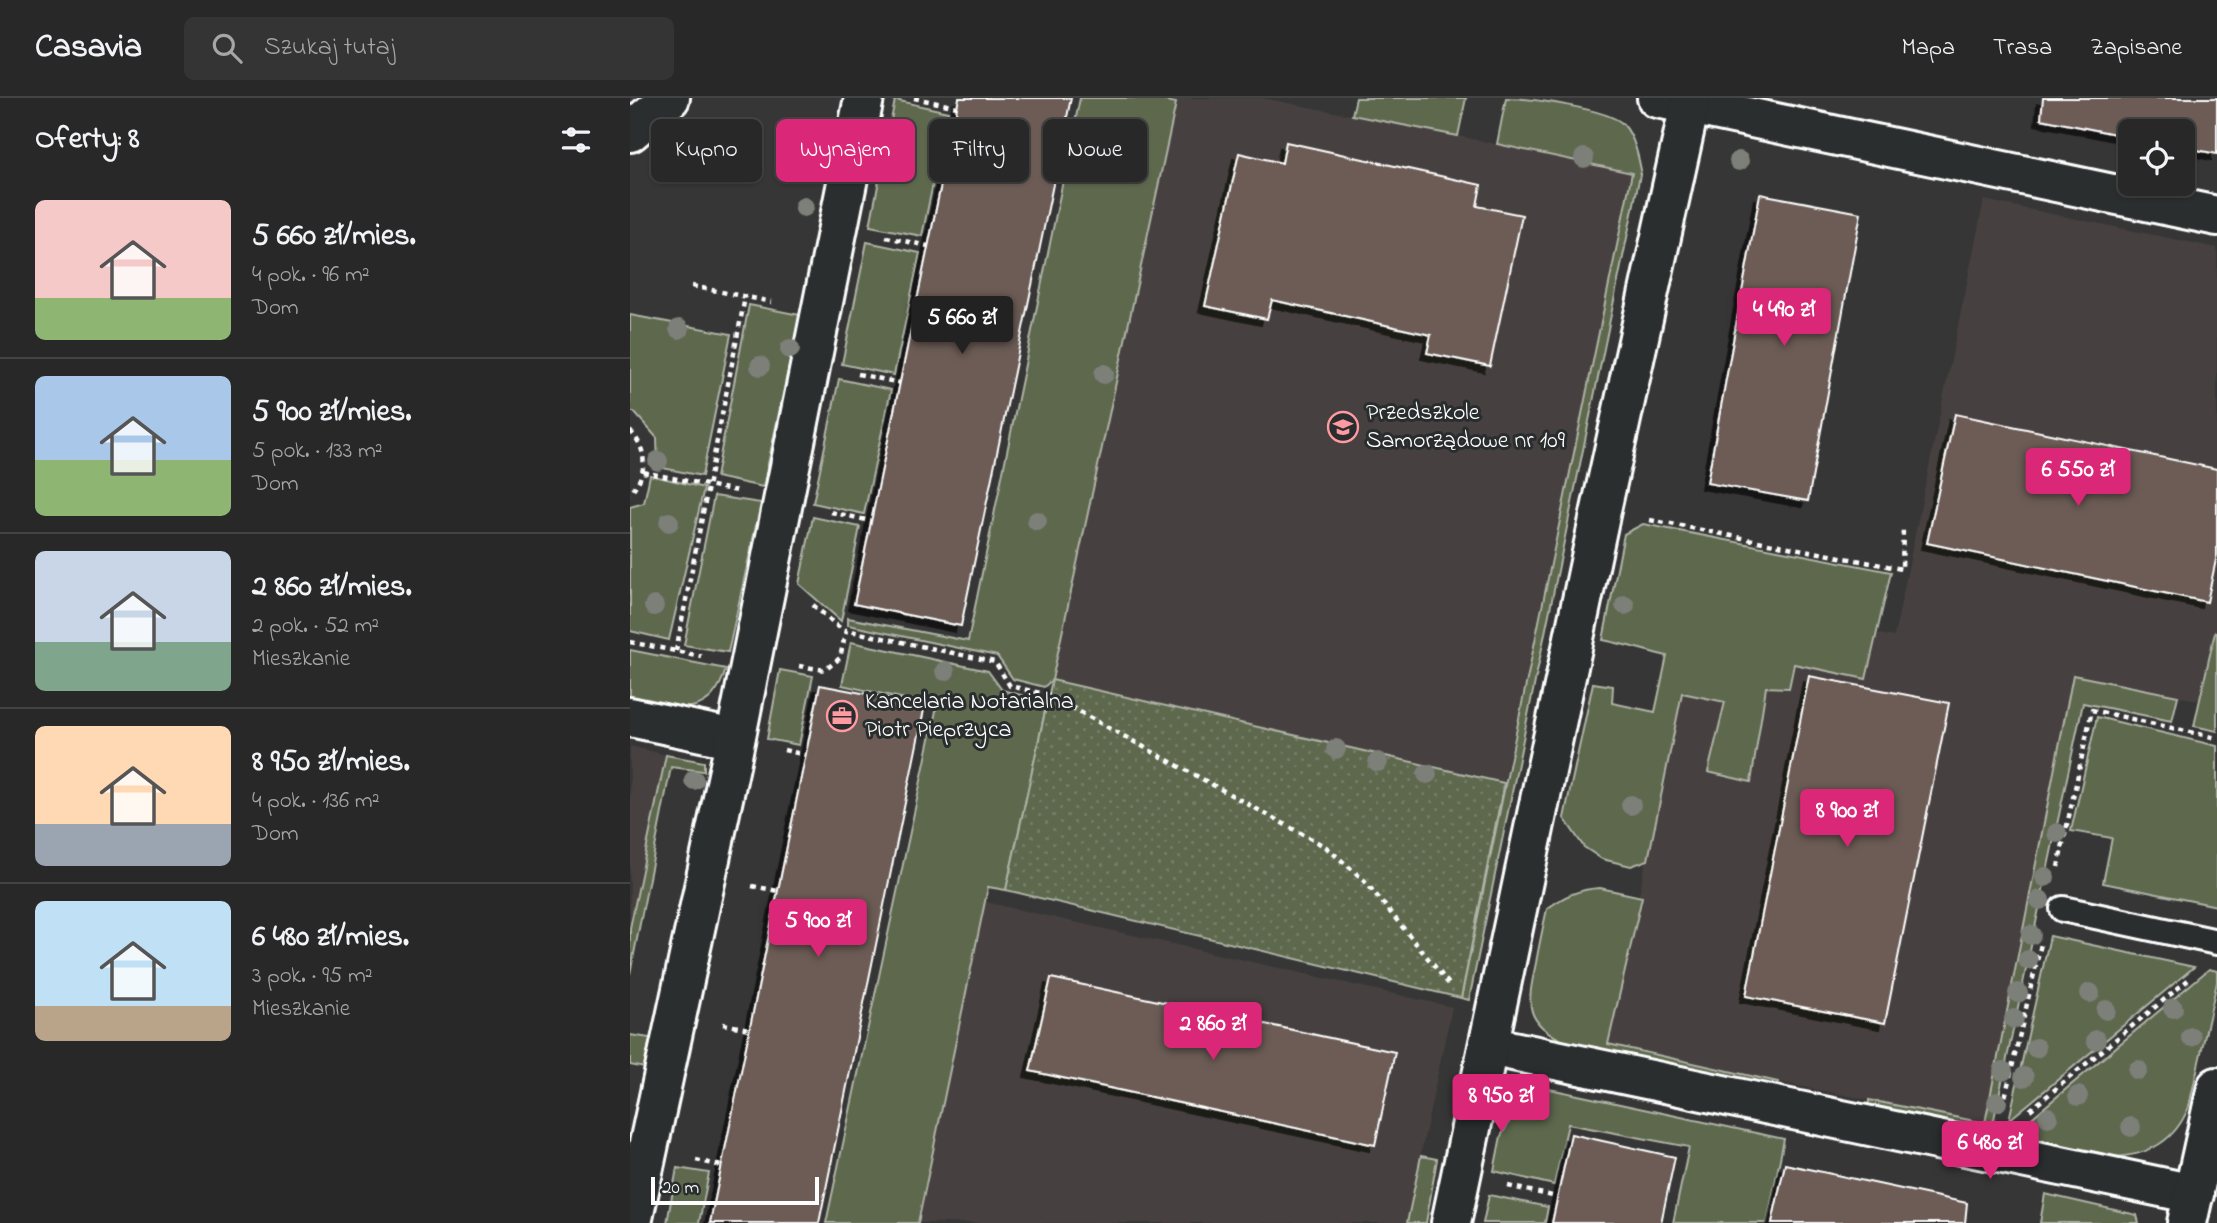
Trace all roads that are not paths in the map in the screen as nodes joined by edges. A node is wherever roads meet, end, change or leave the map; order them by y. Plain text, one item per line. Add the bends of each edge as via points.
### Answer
1 (670, 98) edge
2 (864, 98) edge
3 (1673, 102) edge
4 (630, 132) edge
5 (2217, 216) edge
6 (630, 717) edge
7 (735, 739) junction
8 (2063, 909) dead end
9 (2217, 942) edge
10 (1490, 1039) junction
11 (2217, 1087) edge
12 (2191, 1208) edge
13 (632, 1223) edge
14 (1451, 1223) edge

1 - 4 street
2 - 7 street
3 - 5 street
3 - 10 street via 1601,510
6 - 7 street
7 - 13 street
8 - 9 lane
10 - 12 street
10 - 14 street
11 - 12 street

